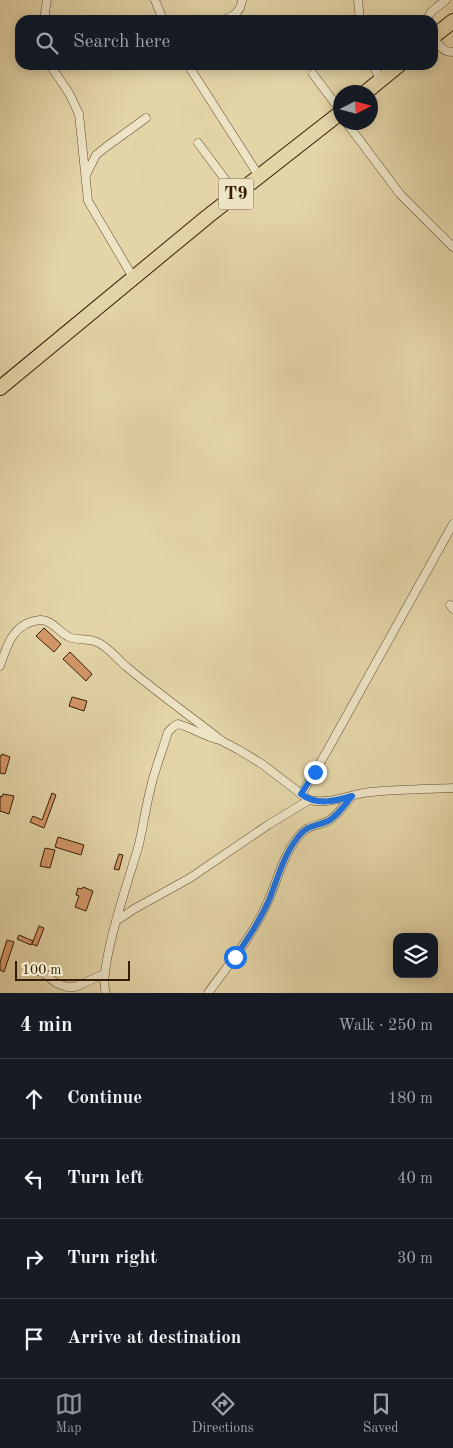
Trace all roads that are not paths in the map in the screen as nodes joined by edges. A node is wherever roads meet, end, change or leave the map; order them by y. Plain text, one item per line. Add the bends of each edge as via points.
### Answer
1 (47, 0) edge
2 (155, 0) edge
3 (242, 0) edge
4 (358, 0) edge
5 (446, 0) edge
6 (45, 15) edge
7 (161, 15) edge
8 (232, 15) edge
9 (360, 15) edge
10 (429, 15) edge
11 (453, 21) edge
12 (438, 33) edge
13 (438, 44) edge
14 (453, 52) edge
15 (53, 70) edge
16 (191, 70) edge
17 (376, 70) edge
18 (393, 70) edge
19 (313, 74) dead end
20 (381, 80) junction
21 (375, 85) edge
22 (333, 103) edge
23 (146, 118) dead end
24 (333, 121) edge
25 (352, 130) edge
26 (198, 143) dead end
27 (259, 176) junction
28 (85, 177) junction
29 (236, 194) junction
30 (453, 247) edge
31 (134, 278) junction
32 (0, 388) edge
33 (453, 524) edge
34 (0, 666) edge
35 (222, 741) junction
36 (453, 788) edge
37 (301, 794) junction
38 (352, 796) junction
39 (309, 800) junction
40 (116, 921) junction
41 (29, 967) dead end
42 (104, 974) junction
43 (106, 993) edge
44 (208, 993) edge

1 - 6 street
2 - 7 street
3 - 8 street via 239,11
4 - 9 street
5 - 10 street
11 - 12 highway
13 - 14 street via 445,51
15 - 28 street via 79,114
16 - 27 street
17 - 20 street
18 - 20 highway
19 - 22 street
20 - 21 highway
23 - 28 street via 96,155
24 - 27 highway, T9
25 - 30 street via 400,194
26 - 29 street
27 - 29 highway, T9
28 - 31 street via 88,202
29 - 31 highway, T9
31 - 32 highway, T9
33 - 37 street
34 - 35 street via 13,633 27,624 45,621 68,637 100,643
35 - 37 street via 262,764
35 - 40 street via 178,724 168,732
36 - 38 street via 368,792
37 - 39 street
38 - 39 street via 333,801
38 - 44 street via 334,817 309,827 299,835 281,864 269,899 252,932
39 - 40 street via 190,878
40 - 42 street
41 - 42 street via 56,983 75,987
42 - 43 street

